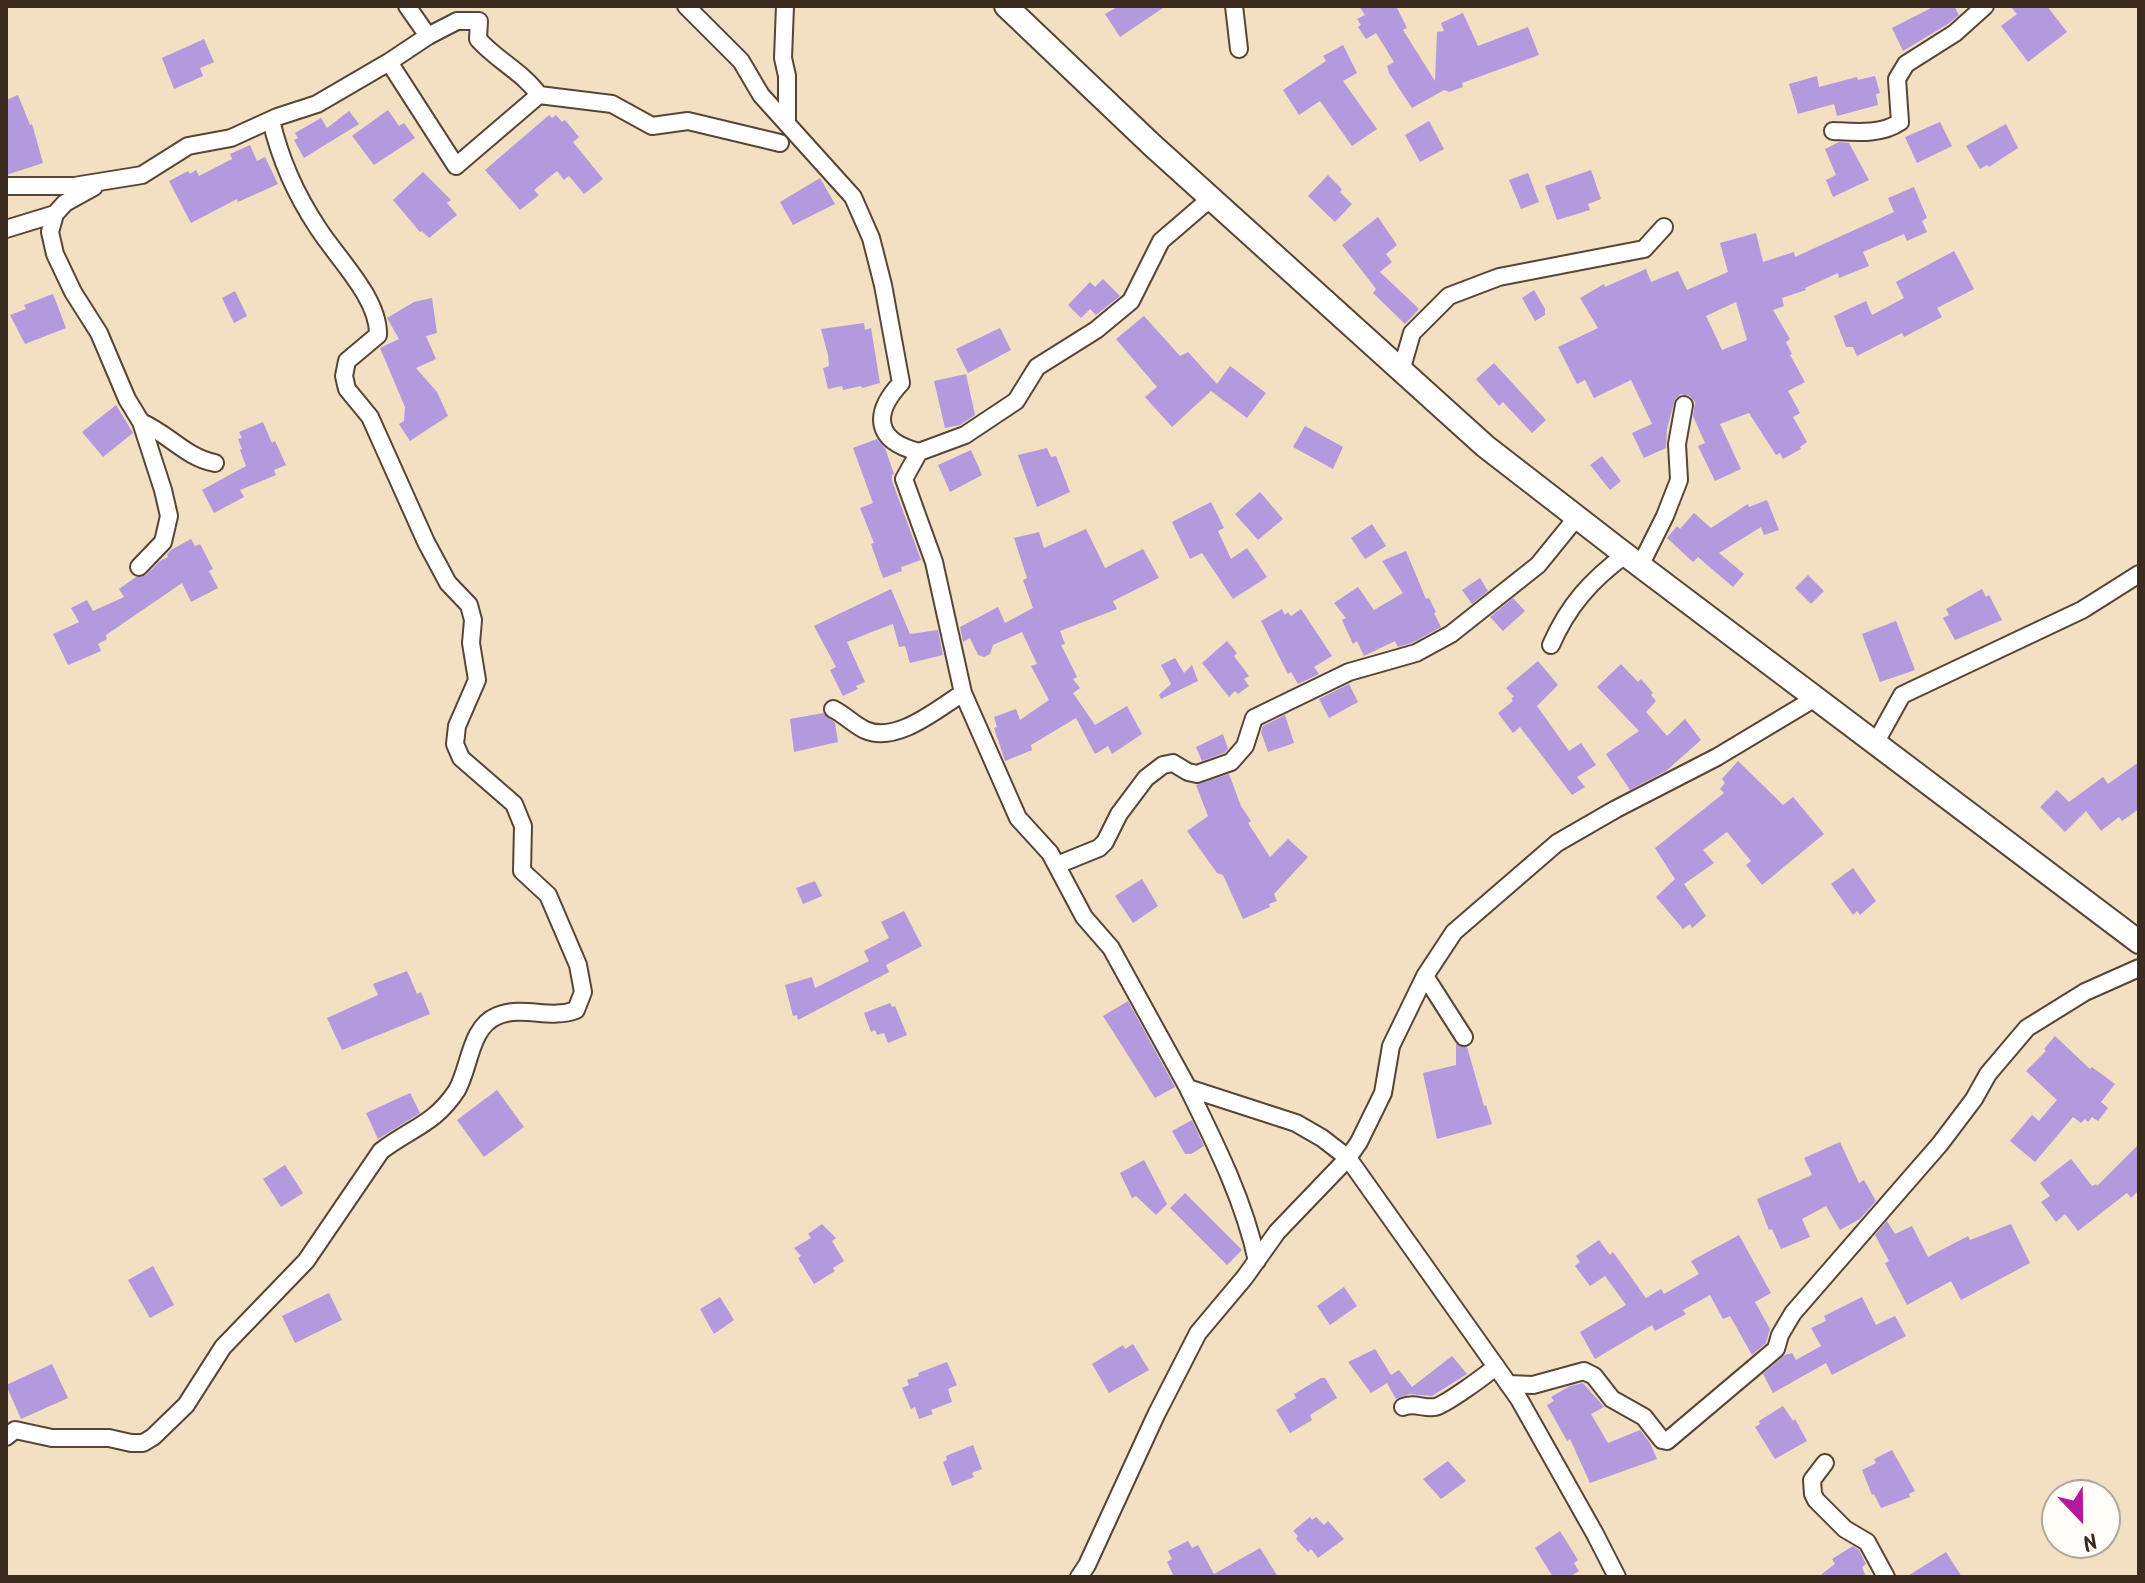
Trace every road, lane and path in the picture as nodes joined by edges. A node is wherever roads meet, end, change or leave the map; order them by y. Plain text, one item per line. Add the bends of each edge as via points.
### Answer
1 (407, 6) edge
2 (483, 6) edge
3 (686, 6) edge
4 (785, 6) edge
5 (1006, 6) edge
6 (1234, 6) edge
7 (1985, 6) edge
8 (457, 21) junction
9 (428, 36) junction
10 (1239, 49) dead end
11 (389, 62) junction
12 (539, 95) junction
13 (271, 120) junction
14 (787, 124) junction
15 (1833, 131) dead end
16 (780, 143) dead end
17 (102, 182) junction
18 (6, 186) edge
19 (1211, 198) junction
20 (55, 214) junction
21 (1664, 227) dead end
22 (6, 229) edge
23 (1401, 371) junction
24 (1684, 405) dead end
25 (141, 422) junction
26 (919, 452) junction
27 (215, 463) dead end
28 (1577, 517) junction
29 (1633, 560) junction
30 (139, 567) dead end
31 (2139, 574) edge
32 (1551, 645) dead end
33 (963, 693) junction
34 (1817, 697) junction
35 (833, 709) dead end
36 (1876, 742) junction
37 (1057, 865) junction
38 (2139, 942) edge
39 (2139, 968) edge
40 (1425, 976) junction
41 (1464, 1037) dead end
42 (1188, 1088) junction
43 (1348, 1158) junction
44 (1257, 1261) junction
45 (1496, 1366) junction
46 (1508, 1384) junction
47 (1403, 1407) dead end
48 (6, 1437) edge
49 (1825, 1463) dead end
50 (1079, 1577) edge
51 (1617, 1577) edge
52 (1886, 1577) edge

1 - 9 street
2 - 8 street
3 - 14 street via 741,61
4 - 14 street
5 - 19 main road
6 - 10 street
7 - 15 street via 1955,33 1906,64 1897,79 1900,122 1868,132
8 - 9 street
8 - 12 street via 479,21 478,39
9 - 11 street
11 - 12 street via 456,166
11 - 13 street via 317,104
12 - 16 street via 612,104 652,126 688,121
13 - 17 street via 231,138 188,146 142,175
13 - 48 street via 294,187 349,269 378,324 378,335 347,361 347,389 370,417 448,583 469,605 477,680 455,744 461,758 514,804 523,826 522,871 548,895 578,965 583,992 576,1010 564,1015 516,1011 495,1016 480,1030 458,1088 439,1113 381,1151 306,1261 223,1347 186,1405 153,1437 131,1443 15,1430
14 - 26 street via 853,197 871,238 901,383 887,399 882,419 886,435 900,447
17 - 18 street
17 - 20 street
19 - 23 main road
19 - 26 street via 1161,241 1131,301 1037,367 1016,401 965,435
20 - 22 street
20 - 25 street via 50,232 55,254
21 - 23 street via 1644,249 1499,277 1449,296 1412,333
23 - 28 main road via 1485,446
24 - 29 street via 1677,444 1679,480 1665,516
25 - 27 street via 197,460
25 - 30 street via 169,516 163,542
26 - 33 street via 904,479 934,562
28 - 29 main road
28 - 37 street via 1530,573 1451,634 1416,653 1349,672 1254,718 1245,746 1231,762 1197,774 1173,763 1163,765 1130,798 1099,848
29 - 32 street via 1597,576 1573,604
29 - 34 main road
31 - 36 street via 2082,610 1902,695
33 - 35 street via 906,727 884,733 861,728
33 - 37 street via 1018,818
34 - 36 main road
34 - 40 street via 1557,843 1454,932
36 - 38 main road
37 - 42 street via 1084,917 1111,948
39 - 46 street via 2085,992 2027,1028 1940,1144 1793,1313 1776,1349 1667,1441 1584,1371 1533,1385
40 - 41 street
40 - 43 street via 1391,1046 1383,1093
42 - 43 street via 1296,1123
42 - 44 street via 1222,1159
43 - 44 street via 1277,1232
43 - 45 street
44 - 50 street via 1198,1333
45 - 46 street
45 - 47 street via 1433,1408
46 - 51 street
49 - 52 street via 1812,1480 1813,1494 1845,1529 1867,1542

